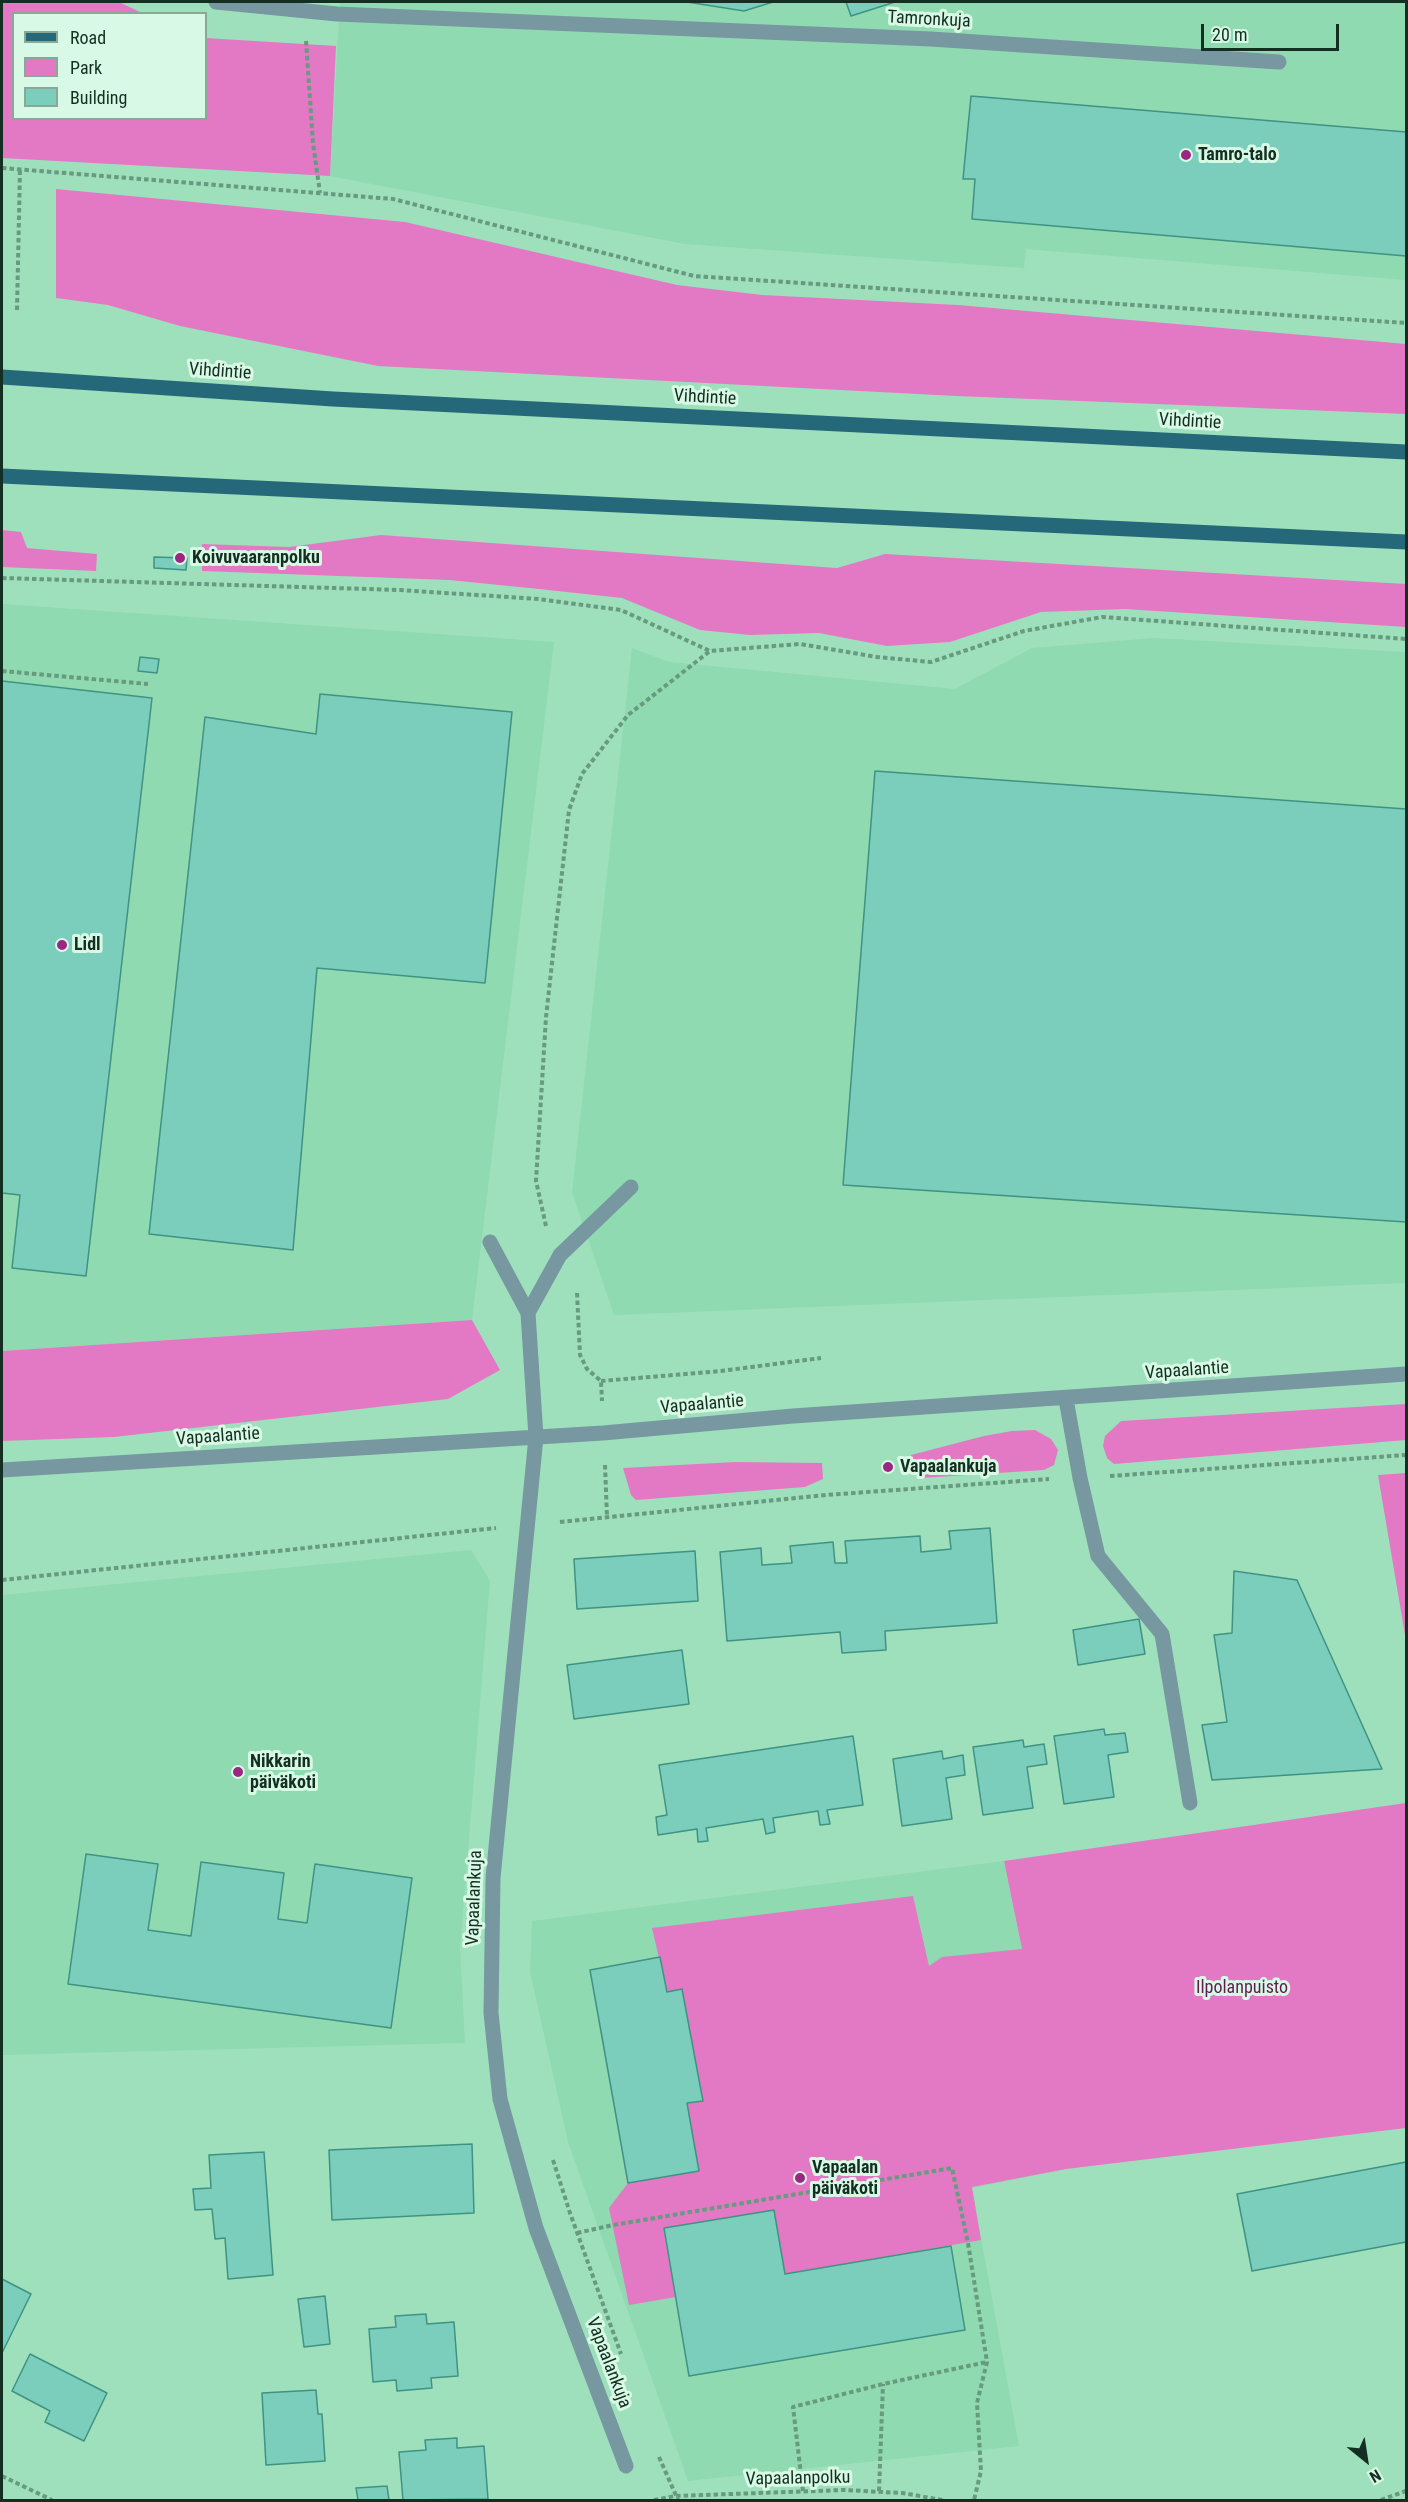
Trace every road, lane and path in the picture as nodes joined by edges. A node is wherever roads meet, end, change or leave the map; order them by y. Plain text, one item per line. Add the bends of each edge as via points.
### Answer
1 (216, 2) edge
2 (303, 10) junction
3 (1280, 62) dead end
4 (2, 168) edge
5 (20, 169) junction
6 (320, 193) junction
7 (17, 310) dead end
8 (1407, 323) edge
9 (2, 377) edge
10 (1407, 452) edge
11 (2, 476) edge
12 (1407, 542) edge
13 (2, 578) edge
14 (1407, 639) edge
15 (710, 651) junction
16 (2, 671) edge
17 (148, 684) dead end
18 (631, 1187) dead end
19 (490, 1242) dead end
20 (561, 1255) junction
21 (528, 1313) junction
22 (821, 1358) dead end
23 (1407, 1374) edge
24 (601, 1381) junction
25 (1066, 1399) junction
26 (603, 1433) junction
27 (536, 1437) junction
28 (1407, 1455) edge
29 (2, 1470) edge
30 (1080, 1478) junction
31 (607, 1518) junction
32 (560, 1522) junction
33 (526, 1524) junction
34 (558, 1531) dead end
35 (2, 1580) edge
36 (1190, 1803) dead end
37 (552, 2156) dead end
38 (577, 2233) junction
39 (622, 2357) dead end
40 (987, 2362) junction
41 (883, 2384) junction
42 (655, 2446) dead end
43 (626, 2466) dead end
44 (2, 2476) edge
45 (803, 2491) junction
46 (1407, 2491) edge
47 (879, 2492) junction
48 (676, 2498) edge
49 (52, 2500) edge
50 (654, 2500) edge
51 (942, 2500) edge
52 (974, 2500) edge
53 (1381, 2500) edge

1 - 2 street, Tamronkuja
2 - 3 street, Tamronkuja via 931,39
2 - 6 path
4 - 5 path
5 - 6 path
5 - 7 path
6 - 8 path via 393,199 694,276
9 - 10 main road, Vihdintie via 333,399
11 - 12 main road
13 - 15 path via 400,590 538,599 621,610
14 - 15 path via 1102,617 1024,631 931,662 800,644
15 - 20 path via 628,715 582,774 569,810 546,1017 536,1181 548,1234
16 - 17 path
18 - 20 street
19 - 21 street
20 - 21 street
20 - 24 path via 576,1280 580,1355 587,1370
21 - 27 street, Vapaalankuja
22 - 24 path
23 - 25 street, Vapaalantie
24 - 26 path
25 - 26 street, Vapaalantie via 793,1416
25 - 30 street
26 - 27 street, Vapaalantie
26 - 31 path
27 - 29 street, Vapaalantie
27 - 33 street, Vapaalankuja
28 - 30 path
30 - 31 path via 912,1488
30 - 36 street via 1098,1556 1162,1634
31 - 32 path
32 - 33 path
32 - 34 path
33 - 35 path
33 - 43 street, Vapaalankuja via 493,1878 491,2013 500,2099 536,2228
37 - 38 path, Vapaalankuja
38 - 39 path, Vapaalankuja
38 - 40 path via 952,2168
40 - 41 path
40 - 52 path via 977,2403 981,2471
41 - 45 path via 793,2407
41 - 47 path
42 - 48 path
44 - 49 path
45 - 47 path, Vapaalanpolku
45 - 48 path, Vapaalanpolku
46 - 53 path
47 - 51 path, Vapaalanpolku
48 - 50 path, Vapaalanpolku

